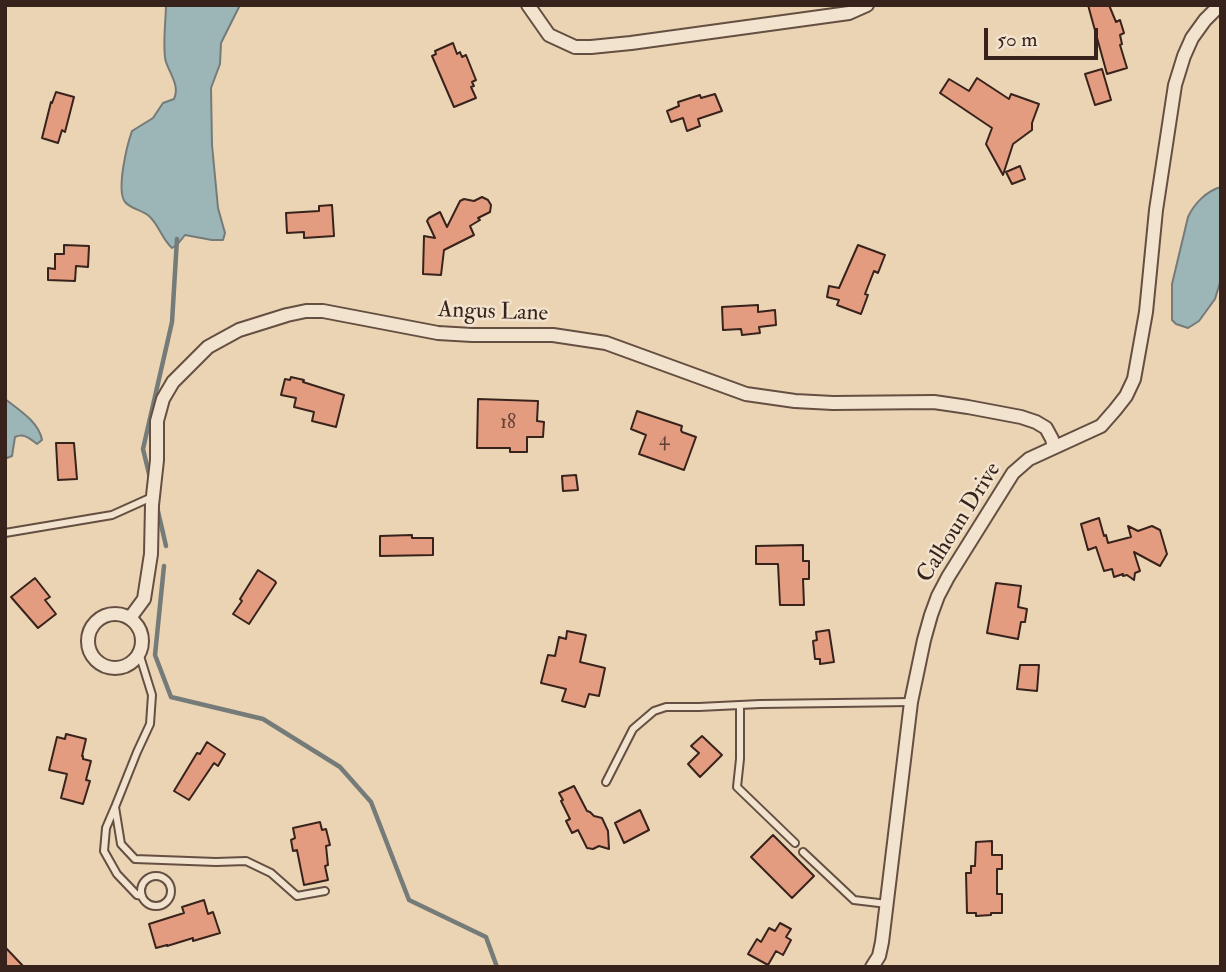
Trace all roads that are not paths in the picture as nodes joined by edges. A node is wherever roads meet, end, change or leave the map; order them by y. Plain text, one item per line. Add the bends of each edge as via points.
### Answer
1 (528, 5) edge
2 (867, 5) edge
3 (1220, 5) edge
4 (1054, 447) junction
5 (153, 496) junction
6 (5, 533) edge
7 (130, 618) junction
8 (139, 653) junction
9 (911, 702) junction
10 (740, 705) junction
11 (606, 782) dead end
12 (115, 807) junction
13 (794, 843) dead end
14 (803, 852) dead end
15 (325, 891) dead end
16 (142, 896) junction
17 (887, 904) junction
18 (872, 967) edge

1 - 2 street via 549,35 575,47 591,47 849,13
3 - 4 street, Calhoun Drive via 1192,38 1175,85 1134,379 1101,426
4 - 5 street, Angus Lane via 1046,428 1036,422 968,407 934,402 770,399 606,343 553,335 438,333 306,310 239,330 208,347 173,382 157,421
4 - 9 street, Calhoun Drive via 1013,473 948,577 931,615
5 - 6 lane via 112,515
5 - 7 street, Angus Lane via 144,599
7 - 8 street via 141,634
7 - 8 street via 113,613 100,617 91,626 88,648 95,660 111,668 133,661
8 - 12 lane via 152,695 150,724
9 - 10 lane
9 - 17 street, Calhoun Drive
10 - 11 lane via 654,711 633,729
10 - 13 lane via 737,787
12 - 15 lane via 121,844 135,859 246,861 271,873 297,896
12 - 16 lane via 106,828 104,851 117,874
14 - 17 lane via 854,900
16 - 16 lane via 152,905 161,905 170,896 170,886 164,878 151,877 142,886
17 - 18 street, Calhoun Drive

